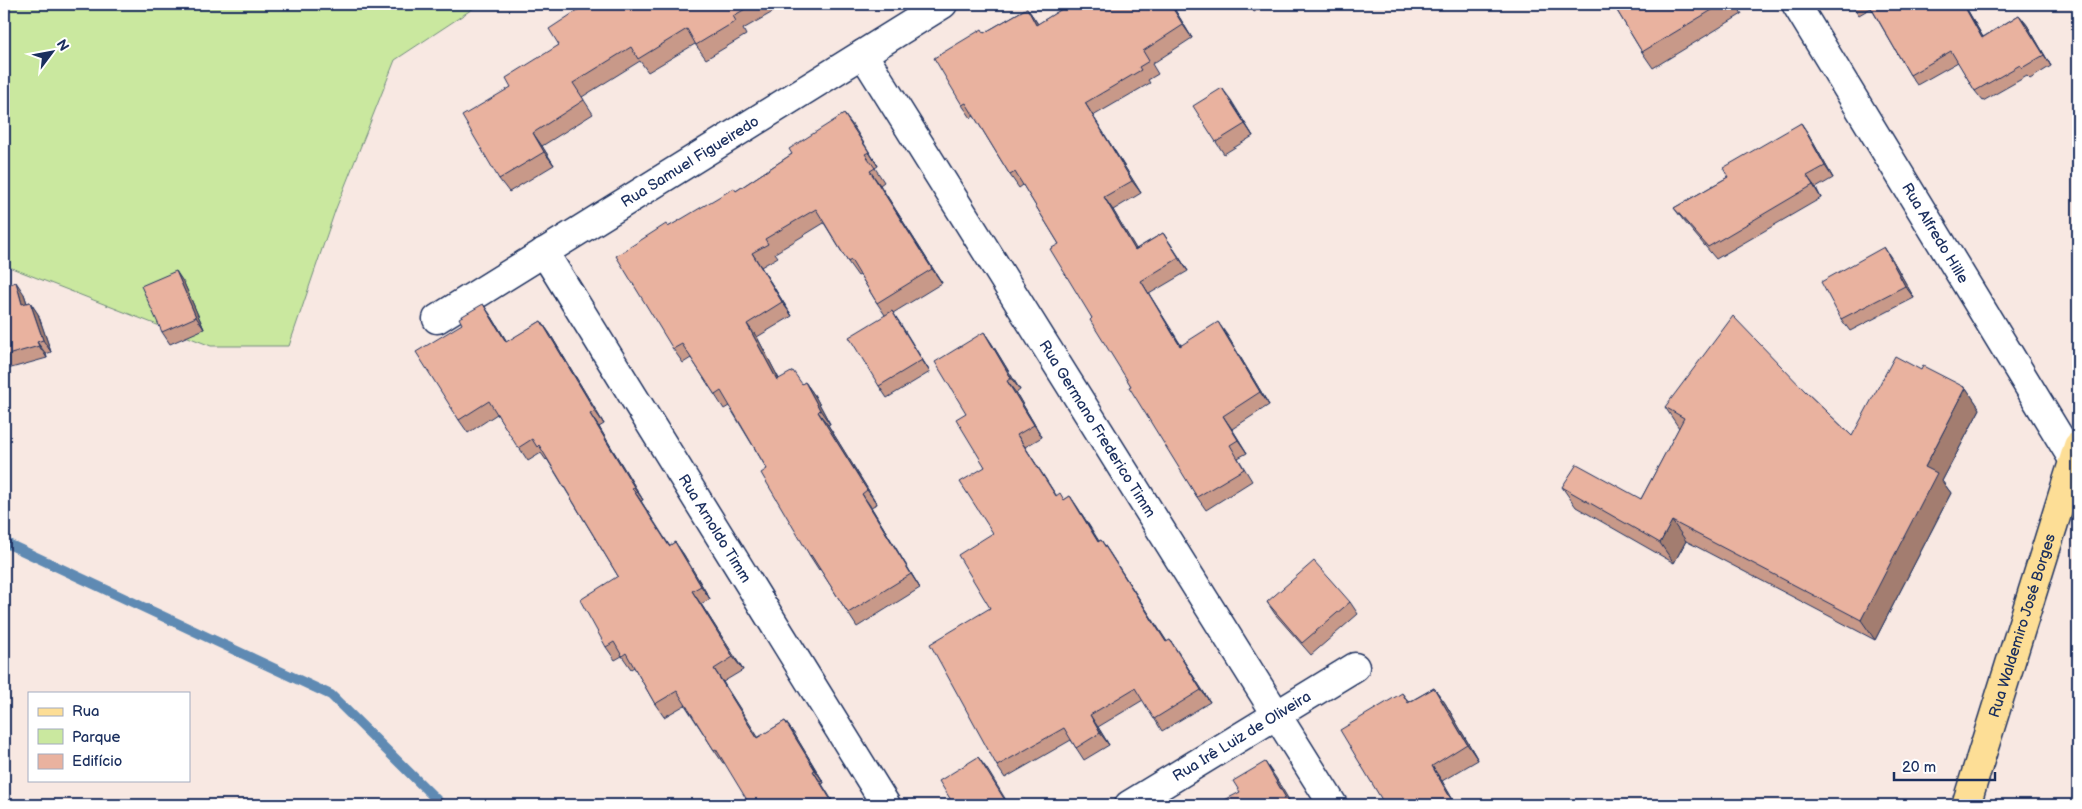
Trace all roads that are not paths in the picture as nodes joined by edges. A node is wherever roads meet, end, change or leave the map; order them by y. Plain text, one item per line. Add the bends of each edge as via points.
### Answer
1 (943, 4) edge
2 (1796, 4) edge
3 (862, 54) junction
4 (544, 252) junction
5 (436, 319) dead end
6 (2076, 454) edge
7 (1355, 667) dead end
8 (1276, 715) junction
9 (886, 805) edge
10 (1129, 805) edge
11 (1333, 805) edge
12 (1966, 805) edge

1 - 3 street, Rua Samuel Figueiredo
2 - 6 street, Rua Alfredo Hille
3 - 4 street, Rua Samuel Figueiredo
3 - 8 street, Rua Germano Frederico Timm
4 - 5 street, Rua Samuel Figueiredo
4 - 9 street, Rua Arnoldo Timm
6 - 12 main road, Rua Waldemiro José Borges
7 - 8 street, Rua Irê Luiz de Oliveira
8 - 10 street, Rua Irê Luiz de Oliveira
8 - 11 street, Rua Germano Frederico Timm

